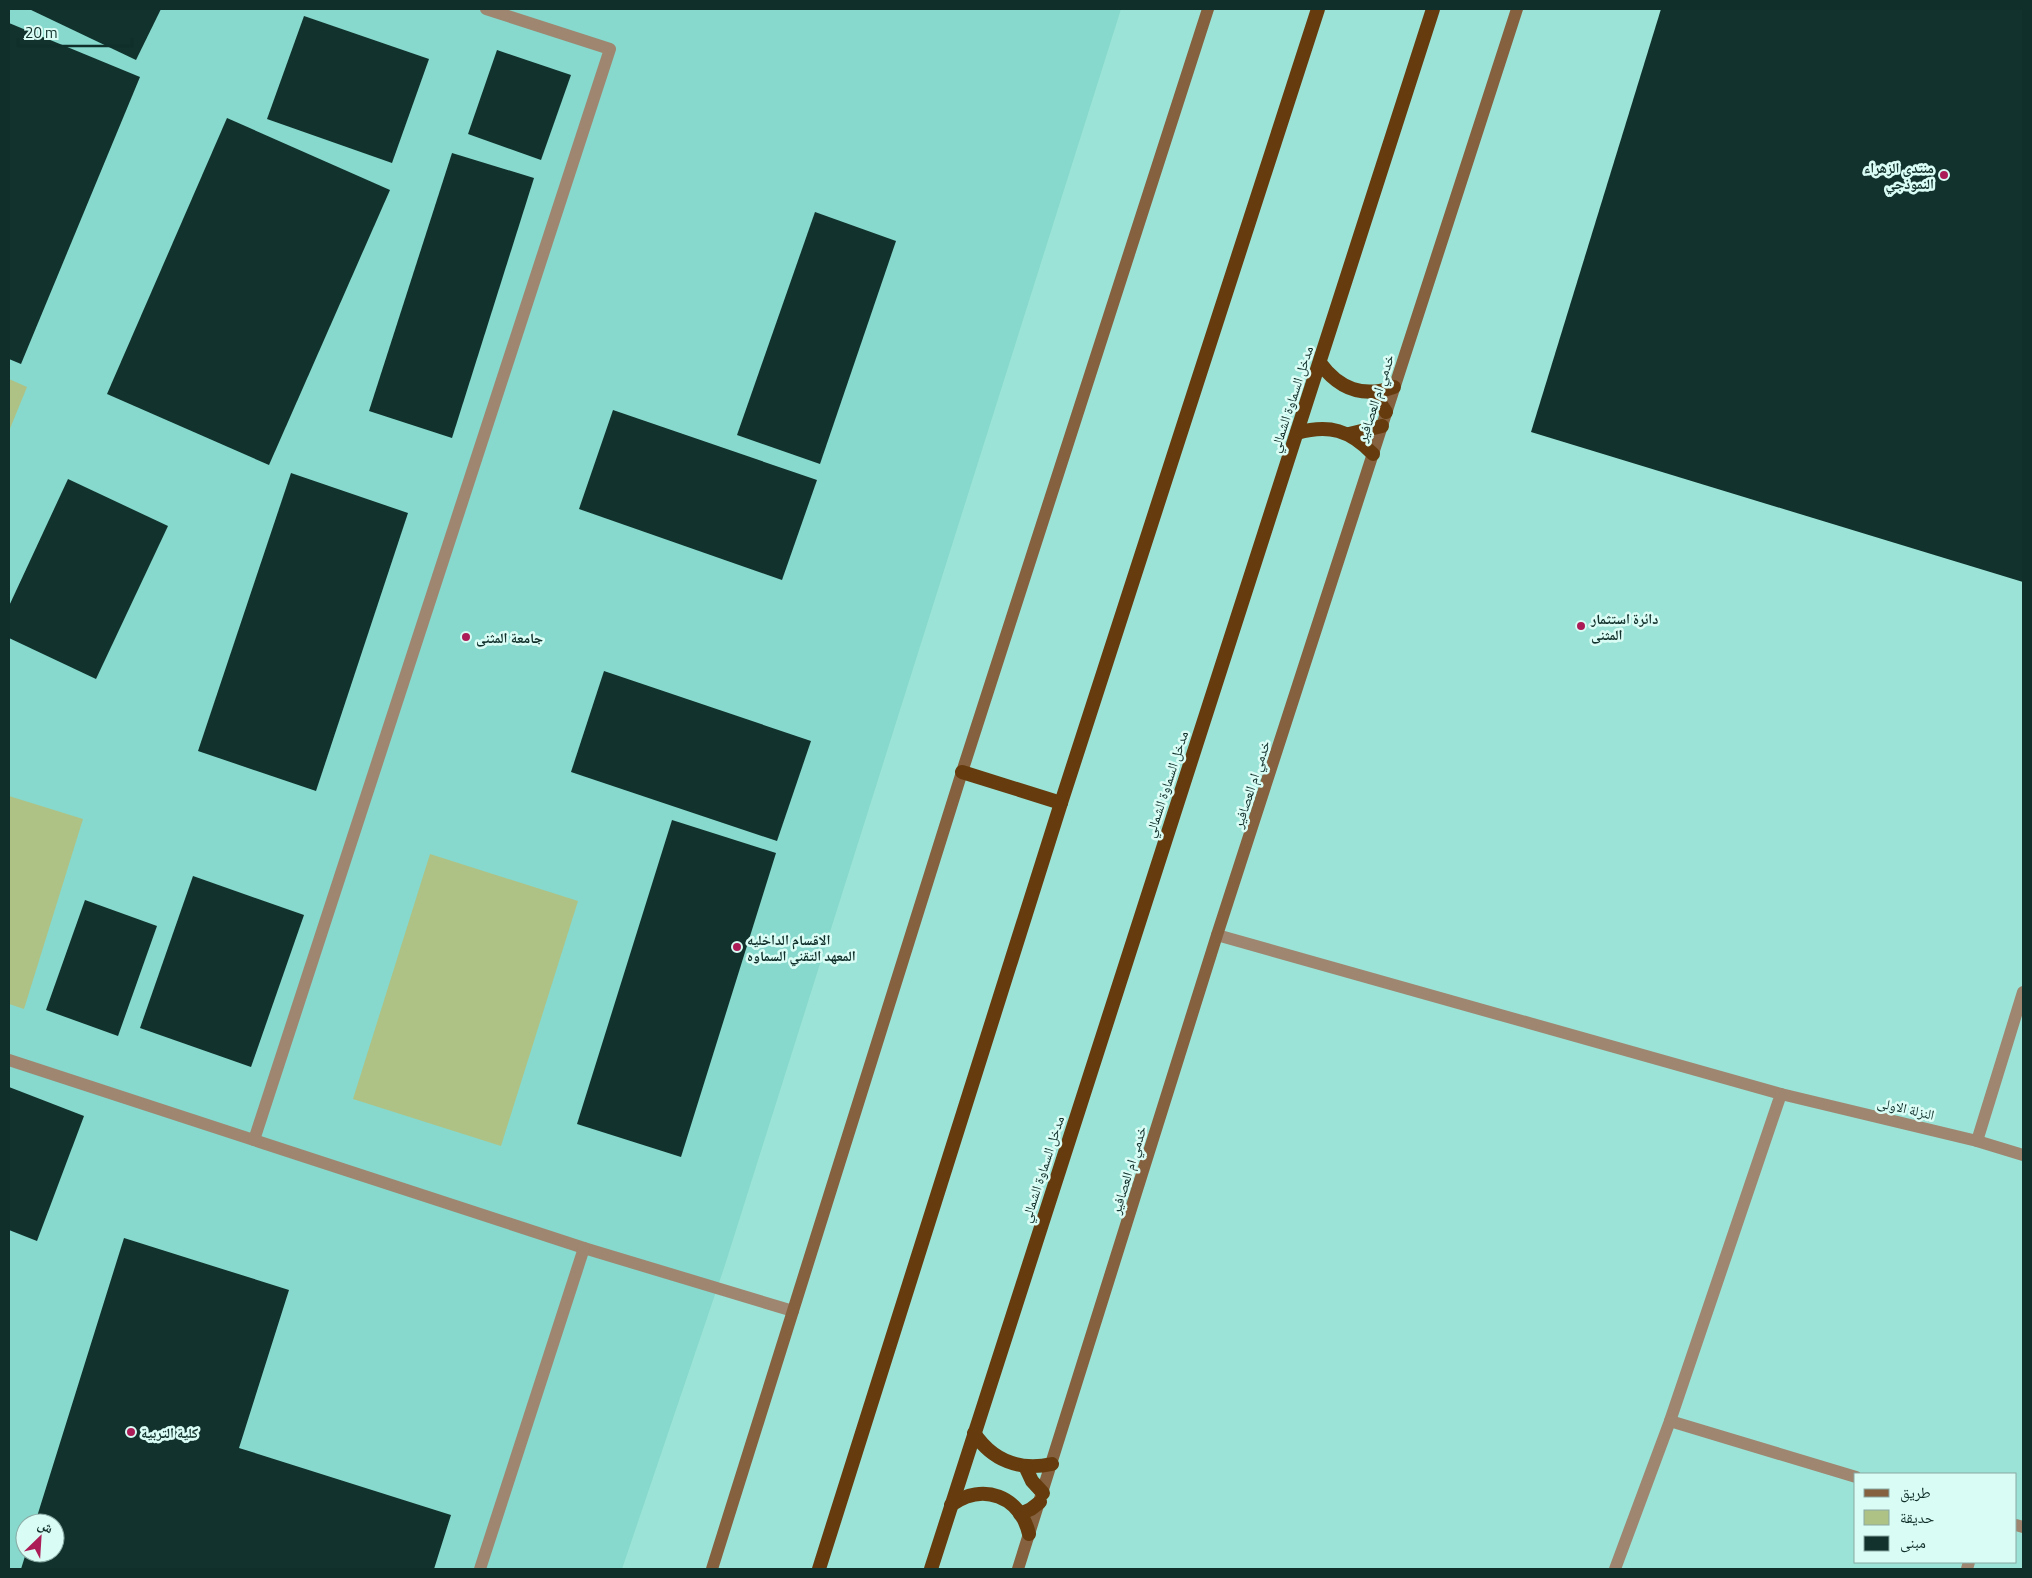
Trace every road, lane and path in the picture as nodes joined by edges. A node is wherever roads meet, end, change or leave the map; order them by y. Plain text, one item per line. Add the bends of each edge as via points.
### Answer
1 (486, 9) edge
2 (1208, 9) edge
3 (1318, 9) edge
4 (1433, 9) edge
5 (1517, 9) edge
6 (1320, 362) junction
7 (1394, 387) junction
8 (1373, 393) junction
9 (1386, 412) junction
10 (1382, 426) junction
11 (1297, 433) junction
12 (1349, 434) junction
13 (1373, 454) junction
14 (962, 772) junction
15 (1062, 803) junction
16 (1218, 935) junction
17 (2023, 992) edge
18 (9, 1060) edge
19 (1781, 1094) junction
20 (254, 1140) junction
21 (1977, 1141) junction
22 (2023, 1155) edge
23 (584, 1248) junction
24 (793, 1310) junction
25 (1670, 1421) junction
26 (974, 1433) junction
27 (1052, 1464) junction
28 (1025, 1466) junction
29 (1854, 1476) edge
30 (1041, 1497) junction
31 (951, 1505) junction
32 (1020, 1514) junction
33 (1029, 1534) junction
34 (480, 1569) edge
35 (712, 1569) edge
36 (818, 1569) edge
37 (931, 1569) edge
38 (1018, 1569) edge
39 (1615, 1569) edge

1 - 20 street via 610,49
2 - 14 main road
3 - 15 highway
4 - 6 highway, مدخل السماوة الشمالي
5 - 7 main road, خدمي ام العصافير
6 - 8 highway via 1337,382 1348,388
6 - 11 highway, مدخل السماوة الشمالي
7 - 8 highway
7 - 9 main road, خدمي ام العصافير
8 - 9 highway
9 - 10 main road, خدمي ام العصافير
10 - 12 highway
10 - 13 main road, خدمي ام العصافير
11 - 12 highway via 1323,428
11 - 26 highway, مدخل السماوة الشمالي
12 - 13 highway
13 - 16 main road, خدمي ام العصافير
14 - 15 highway
14 - 24 main road
15 - 36 highway
16 - 19 street, النزلة الاولى
16 - 27 main road, خدمي ام العصافير
17 - 21 street
18 - 20 street
19 - 21 street, النزلة الاولى
19 - 25 street
20 - 23 street
21 - 22 street, النزلة الاولى
23 - 24 street
23 - 34 street
24 - 35 main road
25 - 29 street
25 - 39 street
26 - 28 highway via 995,1456
26 - 31 highway, مدخل السماوة الشمالي
27 - 28 highway
27 - 30 main road, خدمي ام العصافير
28 - 30 highway
30 - 32 highway via 1031,1509
30 - 33 main road, خدمي ام العصافير
31 - 32 highway via 967,1496 983,1494 1000,1497
31 - 37 highway, مدخل السماوة الشمالي
32 - 33 highway
33 - 38 main road, خدمي ام العصافير

